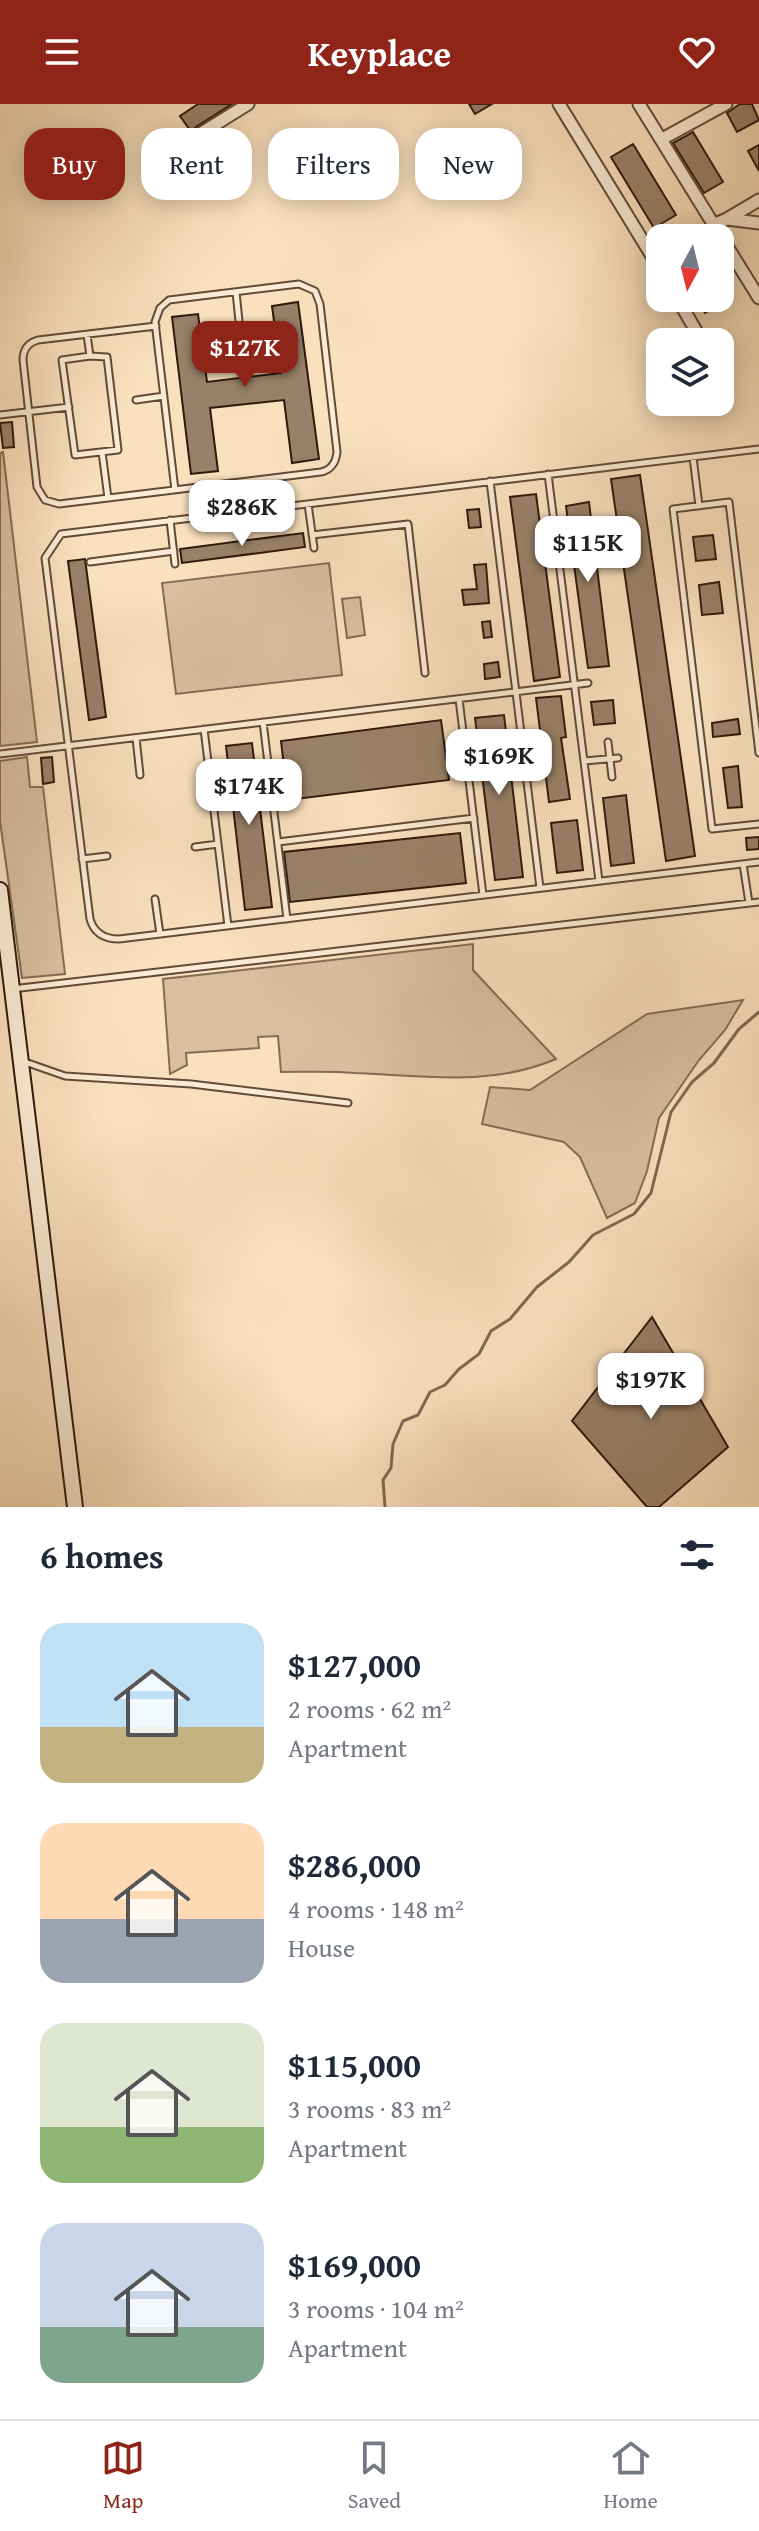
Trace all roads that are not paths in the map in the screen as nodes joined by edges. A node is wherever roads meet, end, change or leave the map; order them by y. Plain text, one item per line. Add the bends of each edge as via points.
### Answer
1 (248, 104) edge
2 (559, 104) edge
3 (639, 104) edge
4 (726, 104) edge
5 (210, 128) edge
6 (662, 139) junction
7 (759, 200) edge
8 (727, 219) junction
9 (759, 223) edge
10 (712, 224) edge
11 (715, 224) edge
12 (646, 246) edge
13 (734, 258) edge
14 (236, 292) junction
15 (759, 298) edge
16 (156, 326) junction
17 (87, 335) junction
18 (90, 356) junction
19 (244, 370) dead end
20 (164, 396) junction
21 (136, 400) dead end
22 (69, 407) junction
23 (28, 412) junction
24 (0, 415) edge
25 (759, 449) edge
26 (102, 452) junction
27 (693, 457) junction
28 (548, 474) junction
29 (490, 481) junction
30 (231, 483) junction
31 (175, 490) junction
32 (108, 498) junction
33 (308, 504) junction
34 (699, 506) junction
35 (234, 513) junction
36 (170, 520) junction
37 (312, 535) junction
38 (314, 548) dead end
39 (174, 551) junction
40 (90, 562) dead end
41 (175, 564) dead end
42 (425, 673) dead end
43 (588, 683) dead end
44 (574, 685) junction
45 (516, 692) junction
46 (459, 699) junction
47 (263, 722) junction
48 (204, 729) junction
49 (136, 738) junction
50 (608, 742) dead end
51 (69, 746) junction
52 (759, 753) edge
53 (0, 754) edge
54 (618, 758) dead end
55 (610, 759) junction
56 (584, 761) junction
57 (140, 775) dead end
58 (612, 777) dead end
59 (474, 818) junction
60 (759, 824) edge
61 (278, 842) junction
62 (218, 844) junction
63 (195, 847) dead end
64 (107, 856) dead end
65 (82, 859) junction
66 (759, 862) edge
67 (743, 864) junction
68 (599, 881) junction
69 (540, 888) junction
70 (0, 890) edge
71 (483, 895) junction
72 (155, 899) dead end
73 (759, 902) edge
74 (749, 903) junction
75 (287, 919) junction
76 (228, 926) junction
77 (160, 934) junction
78 (11, 989) junction
79 (21, 1061) junction
80 (348, 1103) dead end
81 (75, 1507) edge

1 - 5 street
2 - 12 street
3 - 6 street
4 - 6 street
6 - 10 street
7 - 8 street
8 - 9 street
8 - 11 street
13 - 15 street
14 - 16 lane via 169,300 160,308
14 - 19 lane
14 - 30 lane via 299,284 315,291 337,452 324,471
16 - 17 lane
16 - 20 lane
17 - 18 lane
17 - 23 lane via 38,340 26,347
18 - 22 lane via 62,360
18 - 26 lane via 107,357 118,450
20 - 21 lane
20 - 31 lane
22 - 23 lane
22 - 26 lane via 75,455
23 - 24 lane
23 - 32 lane via 42,498 55,504
25 - 27 lane
26 - 32 lane
27 - 28 lane
27 - 34 lane
28 - 29 lane
28 - 44 lane
29 - 33 lane
29 - 45 lane
30 - 31 lane
30 - 35 lane
31 - 32 lane
33 - 35 lane
33 - 37 lane
34 - 52 lane via 729,502
34 - 60 lane via 673,509 712,829
35 - 36 lane
36 - 39 lane
36 - 51 lane via 61,534 45,558
37 - 38 lane
37 - 42 lane via 408,524
39 - 40 lane
39 - 41 lane
43 - 44 lane
44 - 45 lane
44 - 56 lane
45 - 46 lane
45 - 69 lane
46 - 47 lane
46 - 59 lane
47 - 48 lane
47 - 61 lane
48 - 49 lane
48 - 62 lane
49 - 51 lane
49 - 57 lane
50 - 55 lane
51 - 53 lane
51 - 65 lane
54 - 55 lane
55 - 56 lane
55 - 58 lane
56 - 68 lane
59 - 61 lane
59 - 71 lane
61 - 75 lane
62 - 63 lane
62 - 76 lane
64 - 65 lane
65 - 77 lane via 90,919 97,932 114,939
66 - 67 lane
67 - 68 lane
67 - 74 lane
68 - 69 lane
69 - 71 lane
70 - 78 main road
71 - 75 lane
72 - 77 lane
73 - 74 lane
74 - 78 lane
75 - 76 lane
76 - 77 lane
78 - 79 main road
79 - 80 lane via 65,1076 191,1084
79 - 81 main road

